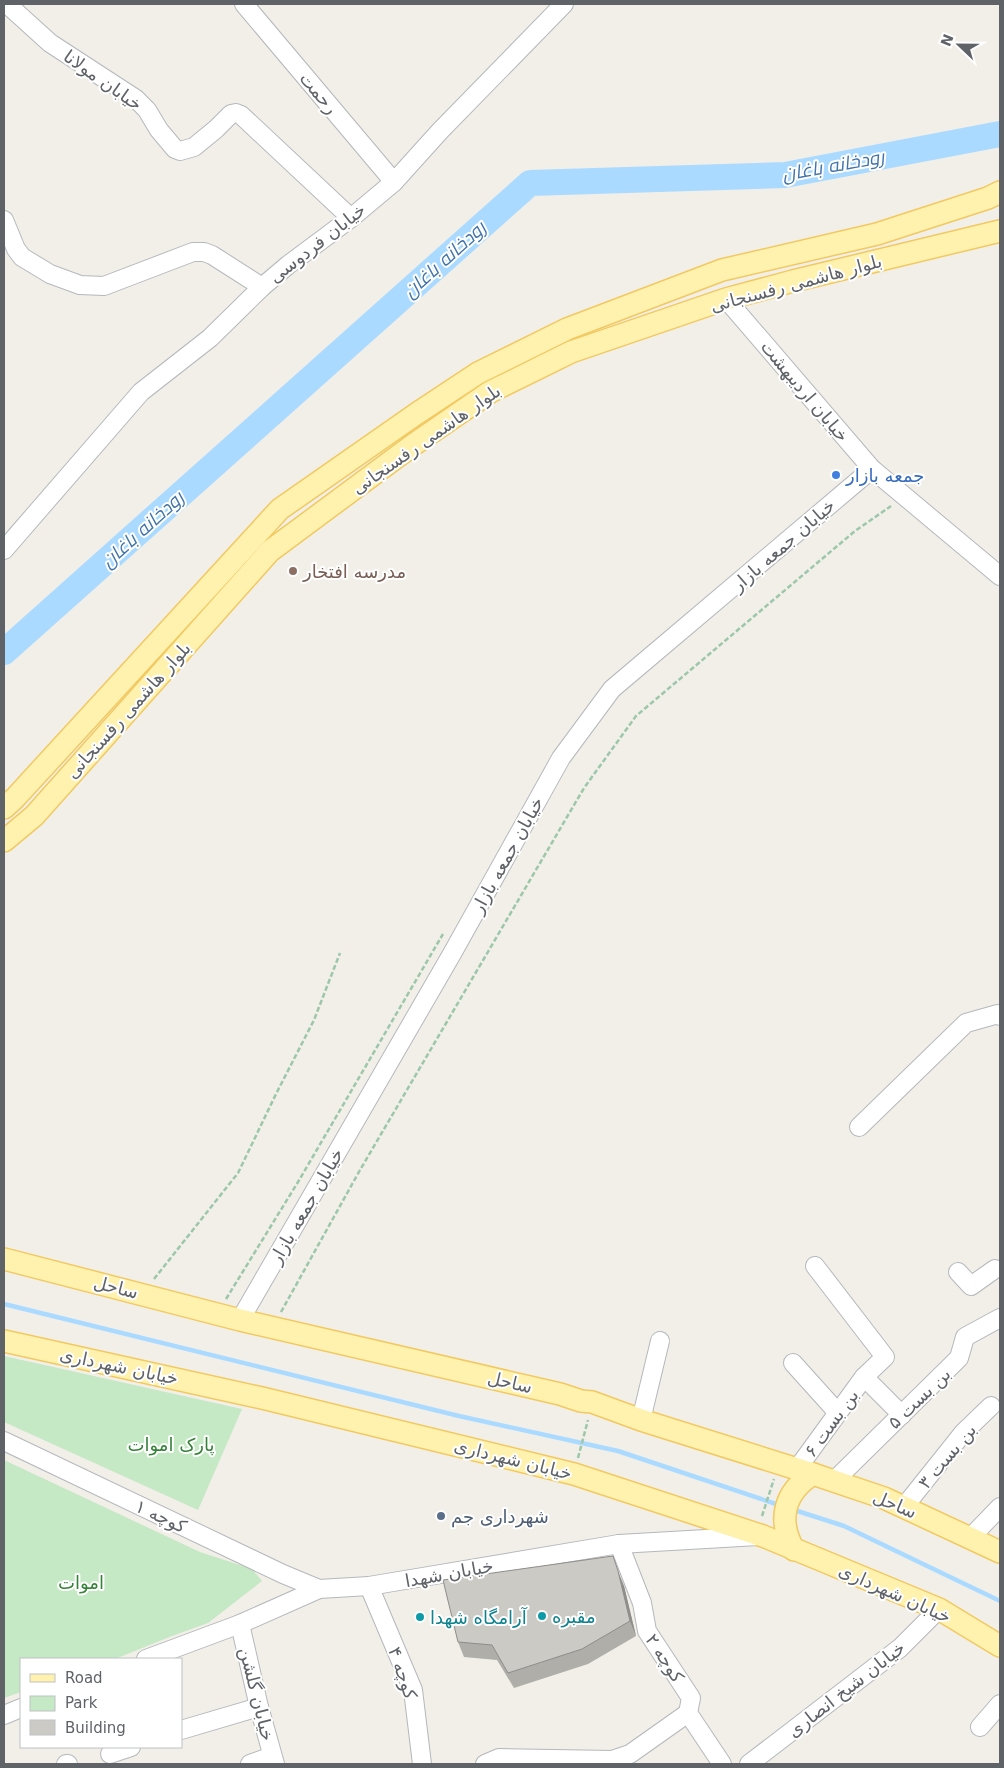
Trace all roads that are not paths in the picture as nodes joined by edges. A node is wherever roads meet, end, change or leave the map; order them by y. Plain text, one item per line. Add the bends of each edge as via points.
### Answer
1 (7, 4) edge
2 (244, 4) edge
3 (564, 4) edge
4 (394, 182) junction
5 (1000, 192) edge
6 (351, 218) junction
7 (4, 220) edge
8 (1000, 231) edge
9 (262, 287) junction
10 (726, 299) junction
11 (478, 373) junction
12 (490, 392) junction
13 (872, 469) junction
14 (4, 550) edge
15 (1000, 576) edge
16 (4, 808) edge
17 (4, 841) edge
18 (1000, 1016) edge
19 (859, 1127) dead end
20 (4, 1259) edge
21 (815, 1266) dead end
22 (999, 1270) edge
23 (958, 1272) dead end
24 (1000, 1318) edge
25 (240, 1320) junction
26 (4, 1341) edge
27 (660, 1341) dead end
28 (793, 1363) dead end
29 (864, 1376) junction
30 (991, 1406) dead end
31 (838, 1413) junction
32 (902, 1415) junction
33 (641, 1420) junction
34 (4, 1442) edge
35 (797, 1468) junction
36 (834, 1481) junction
37 (904, 1507) junction
38 (1000, 1507) edge
39 (760, 1535) junction
40 (970, 1538) junction
41 (619, 1544) junction
42 (794, 1550) junction
43 (1000, 1552) edge
44 (369, 1586) junction
45 (319, 1589) junction
46 (939, 1609) junction
47 (240, 1624) junction
48 (1000, 1646) edge
49 (149, 1658) edge
50 (1000, 1704) edge
51 (259, 1707) junction
52 (20, 1708) edge
53 (688, 1713) junction
54 (4, 1715) edge
55 (980, 1727) dead end
56 (182, 1730) edge
57 (128, 1748) edge
58 (110, 1754) dead end
59 (273, 1760) edge
60 (250, 1764) edge
61 (422, 1764) edge
62 (485, 1764) edge
63 (722, 1764) edge
64 (749, 1764) edge

1 - 6 street, خیابان مولانا via 50,43 136,99 175,148 180,151 194,147 236,113
2 - 4 street, رحمت
3 - 4 street, خیابان فردوسی
4 - 6 street, خیابان فردوسی
5 - 11 main road, بلوار هاشمی رفسنجانی via 877,234 722,270 567,329
6 - 9 street, خیابان فردوسی
7 - 9 street, خیابان فردوسی via 22,256 50,274 80,285 104,286 193,252 204,252
8 - 10 main road, بلوار هاشمی رفسنجانی
9 - 14 street via 210,338 141,392
10 - 12 main road, بلوار هاشمی رفسنجانی via 572,352
10 - 13 street, خیابان اردیبهشت
11 - 12 main road
11 - 16 main road, بلوار هاشمی رفسنجانی via 280,509
12 - 17 main road, بلوار هاشمی رفسنجانی via 270,551 34,816
13 - 15 street, خیابان اردیبهشت
13 - 25 street, خیابان جمعه بازار via 612,689 561,758
18 - 19 street via 966,1023
20 - 25 main road, ساحل
21 - 29 street, بن بست ۶ via 885,1357
22 - 23 street via 971,1286
24 - 32 street, بن بست ۵ via 965,1337 959,1358
25 - 33 main road, ساحل via 560,1394
26 - 39 main road, خیابان شهرداری via 262,1398 574,1474
27 - 33 street
28 - 31 street
29 - 31 street, بن بست ۶
29 - 32 street
30 - 37 street, بن بست ۳ via 963,1434
31 - 35 street, بن بست ۶
32 - 36 street, بن بست ۵
33 - 35 main road, ساحل
34 - 45 street, کوچه ۱
35 - 36 main road, ساحل
35 - 42 main road via 796,1488 786,1508 785,1529
36 - 37 main road, ساحل
37 - 40 main road, ساحل
38 - 40 street
39 - 41 street, خیابان شهدا
39 - 42 main road, خیابان شهرداری
40 - 43 main road, ساحل
41 - 44 street, خیابان شهدا
41 - 53 street, کوچه ۲ via 642,1604 647,1631 692,1698
42 - 46 main road, خیابان شهرداری
44 - 45 street, خیابان شهدا
44 - 61 street, کوچه ۴ via 414,1690
45 - 47 street, خیابان شهدا
46 - 48 main road, خیابان شهرداری
46 - 64 street, خیابان شیخ انصاری via 900,1648
47 - 49 street, خیابان شهدا
47 - 51 street, خیابان گلشن
50 - 55 street
51 - 56 street
51 - 59 street, خیابان گلشن
52 - 54 street
53 - 62 street via 630,1754 612,1760 499,1758
53 - 63 street
57 - 58 street
59 - 60 street

